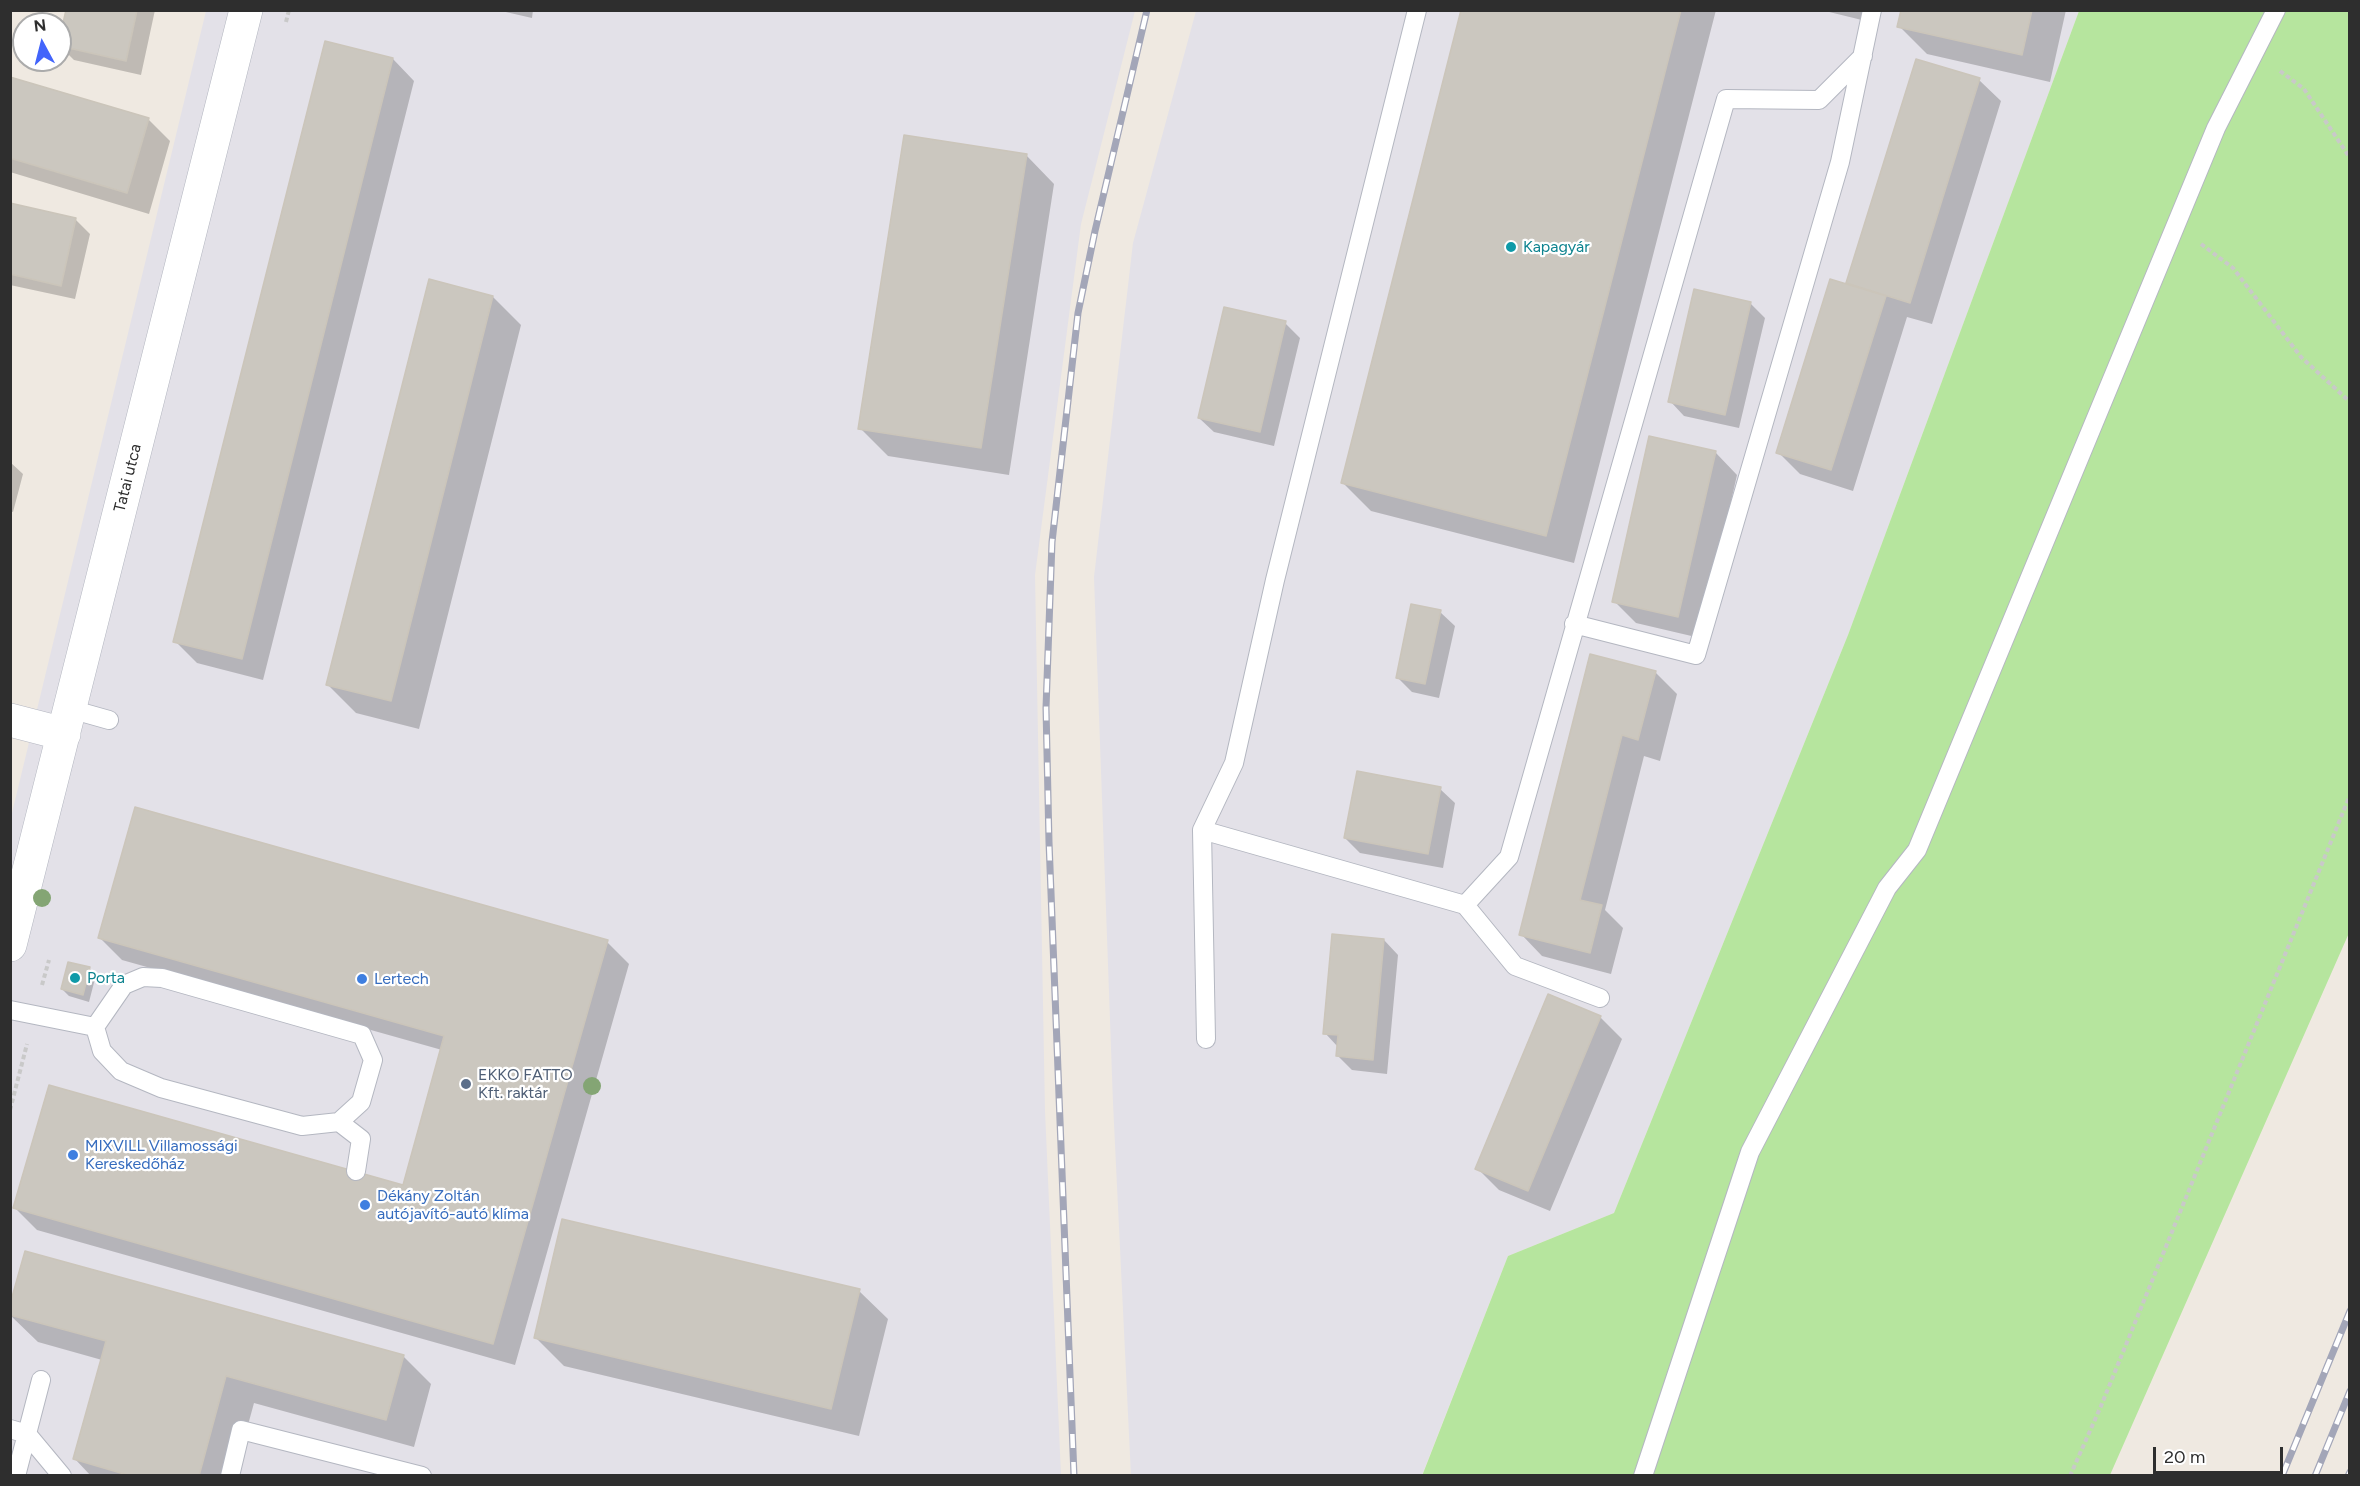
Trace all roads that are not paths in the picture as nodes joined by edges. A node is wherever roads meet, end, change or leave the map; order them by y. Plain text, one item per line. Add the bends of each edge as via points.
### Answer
1 (246, 10) edge
2 (1417, 10) edge
3 (1872, 10) edge
4 (2276, 10) edge
5 (1863, 56) junction
6 (1574, 624) junction
7 (10, 720) edge
8 (109, 720) dead end
9 (67, 722) junction
10 (1202, 830) junction
11 (1465, 905) junction
12 (10, 945) edge
13 (1600, 998) dead end
14 (10, 1010) edge
15 (95, 1027) junction
16 (1206, 1039) dead end
17 (339, 1122) junction
18 (356, 1172) dead end
19 (42, 1380) dead end
20 (19, 1432) edge
21 (16, 1476) edge
22 (62, 1476) edge
23 (230, 1476) edge
24 (422, 1476) edge
25 (1643, 1476) edge

1 - 9 street, Tatai utca
2 - 10 lane via 1275,580 1234,763
3 - 5 lane
4 - 25 lane via 2216,128 1917,850 1887,888 1750,1152
5 - 6 lane via 1819,99 1726,99
5 - 6 lane via 1840,162 1696,655
6 - 11 lane via 1509,857
7 - 9 street
8 - 9 lane
9 - 12 street, Tatai utca
10 - 11 lane
10 - 16 lane
11 - 13 lane via 1515,966
14 - 15 lane
15 - 17 lane via 102,1050 121,1071 161,1088 302,1126
15 - 17 lane via 124,985 143,977 162,978 362,1035 374,1060 361,1102
17 - 18 lane via 361,1139
19 - 20 lane
20 - 21 lane
20 - 22 lane
23 - 24 lane via 241,1430

